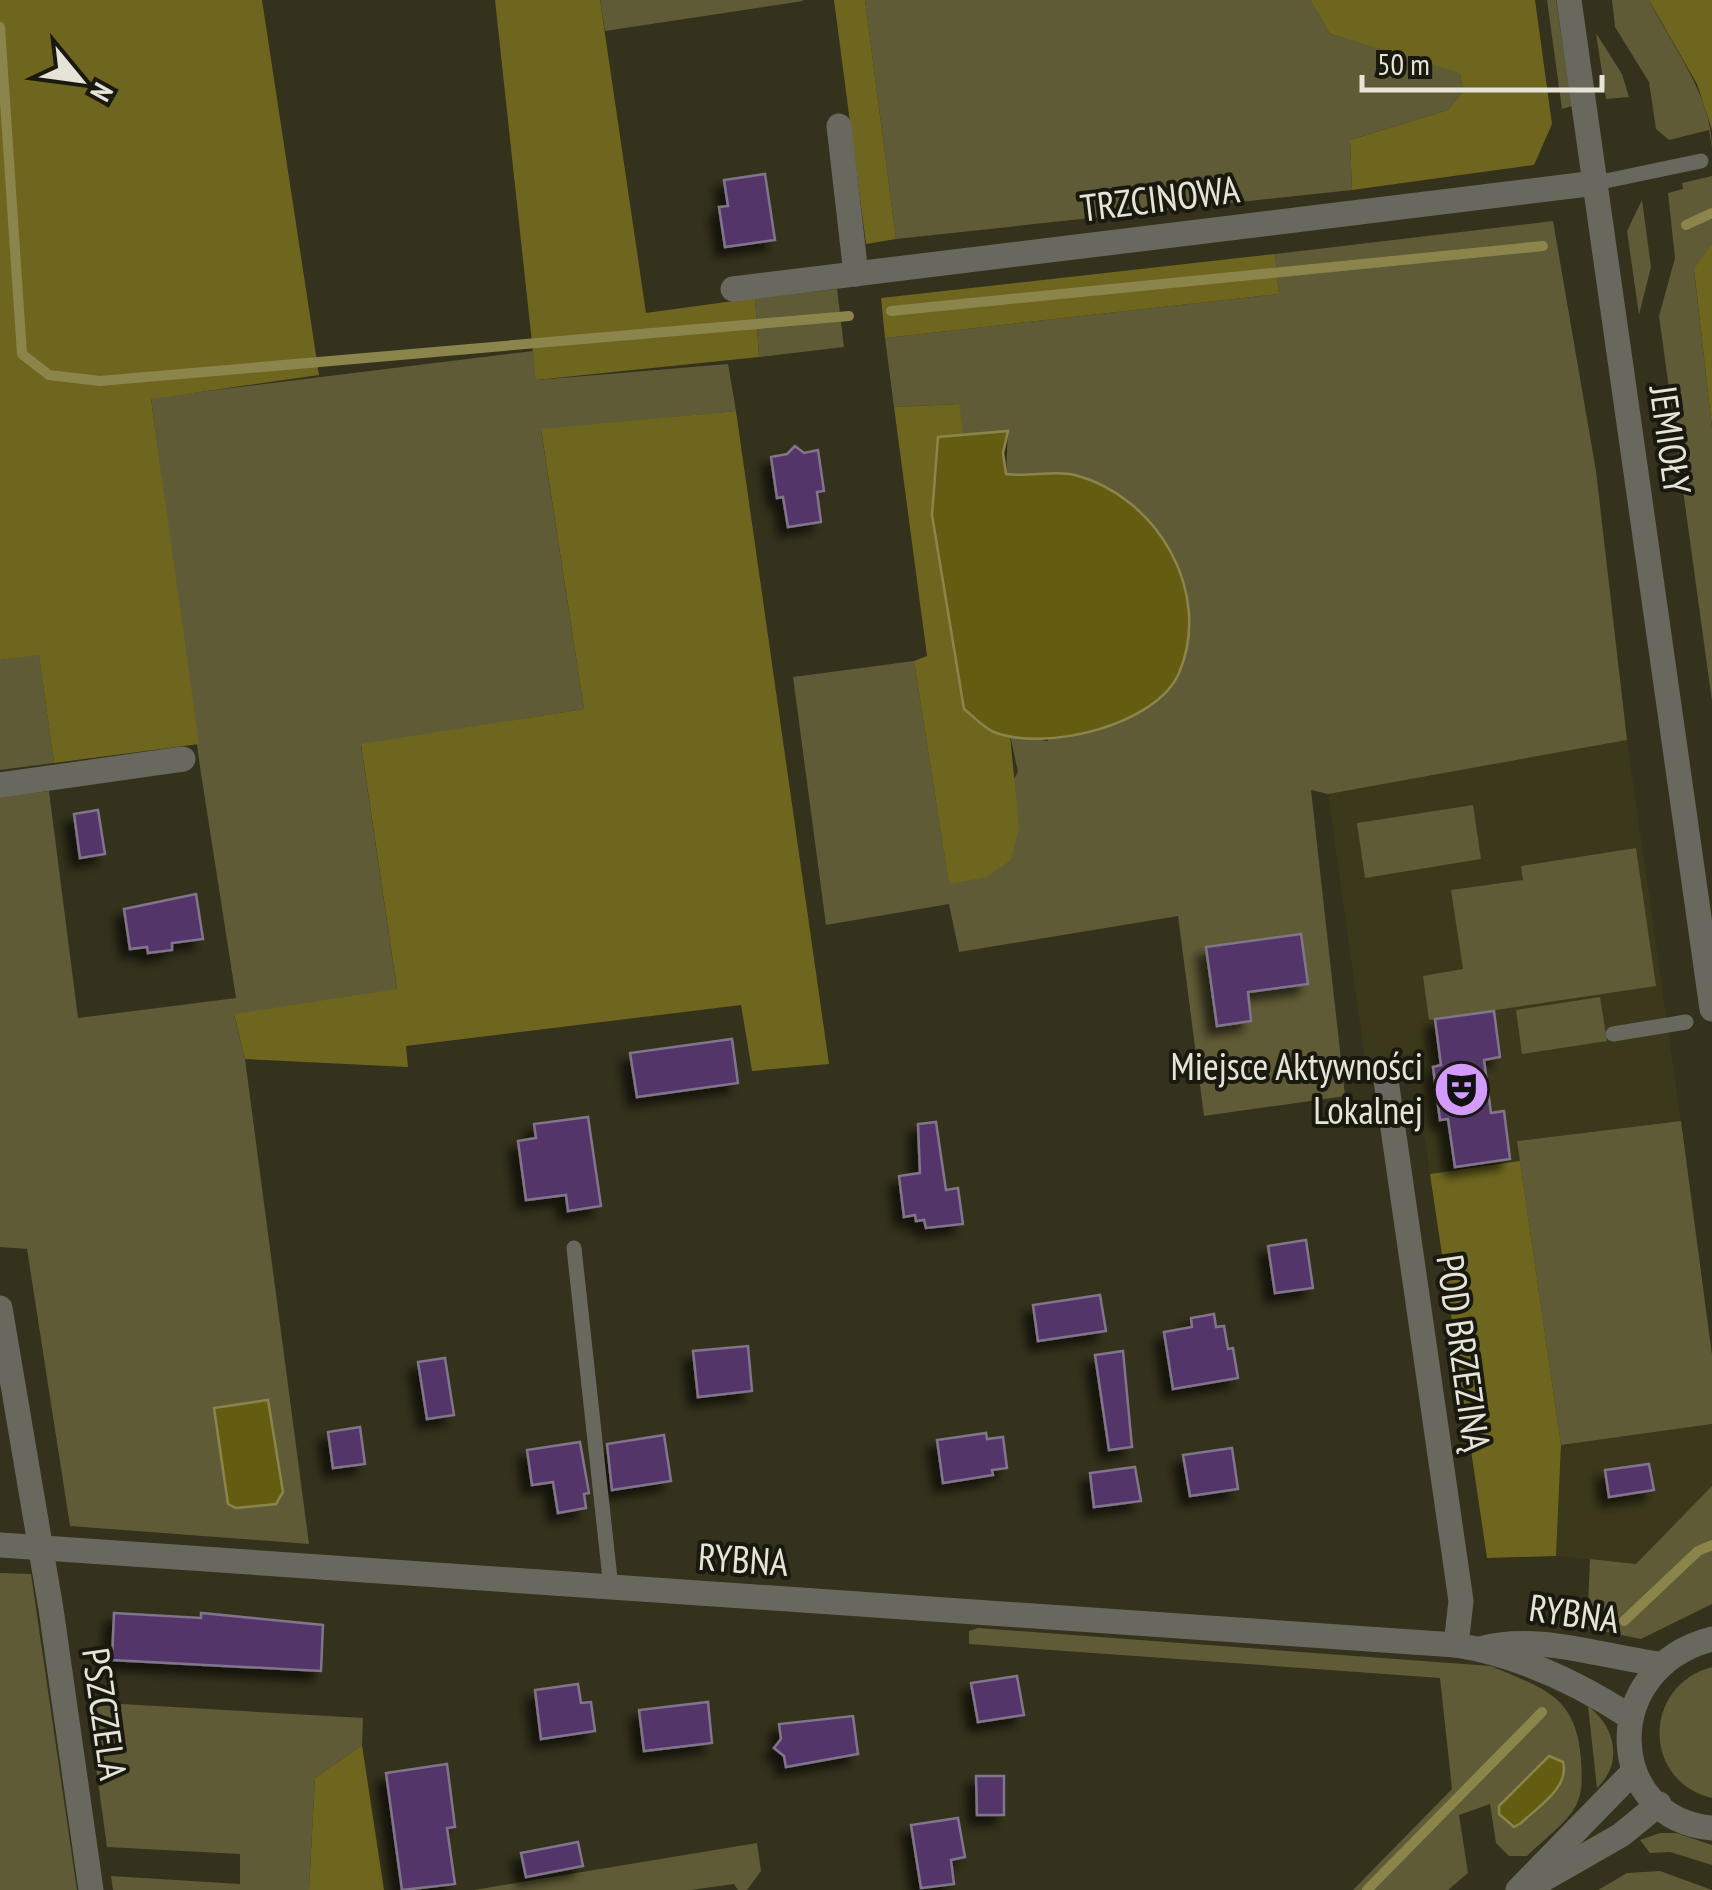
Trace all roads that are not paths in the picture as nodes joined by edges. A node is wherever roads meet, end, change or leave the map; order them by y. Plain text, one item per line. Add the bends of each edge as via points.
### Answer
1 (1568, 0) edge
2 (839, 126) dead end
3 (1701, 162) dead end
4 (1596, 183) junction
5 (856, 274) junction
6 (733, 289) dead end
7 (182, 759) dead end
8 (0, 785) edge
9 (1712, 1009) edge
10 (1686, 1022) dead end
11 (1612, 1034) dead end
12 (1385, 1072) dead end
13 (574, 1248) dead end
14 (0, 1308) edge
15 (0, 1545) edge
16 (41, 1548) junction
17 (611, 1588) junction
18 (1712, 1638) edge
19 (1468, 1647) junction
20 (1658, 1664) junction
21 (1630, 1716) junction
22 (1634, 1771) junction
23 (1658, 1804) junction
24 (1712, 1828) edge
25 (90, 1890) edge
26 (1518, 1890) edge
27 (1526, 1890) edge

1 - 4 street, JEMIOŁY
2 - 5 street
3 - 4 lane
4 - 5 street, TRZCINOWA
4 - 9 street, JEMIOŁY
5 - 6 street, TRZCINOWA
7 - 8 street
10 - 11 lane
12 - 19 street, POD BRZEZINĄ
13 - 17 lane
14 - 16 street, PSZCZELA
15 - 16 street, RYBNA
16 - 17 street, RYBNA
16 - 25 street, PSZCZELA
17 - 19 street, RYBNA
18 - 20 street
19 - 20 street, RYBNA via 1540,1644
19 - 21 street, RYBNA via 1588,1690
20 - 21 street
21 - 22 street
22 - 23 street
22 - 26 street
23 - 24 street
23 - 27 street via 1621,1835

